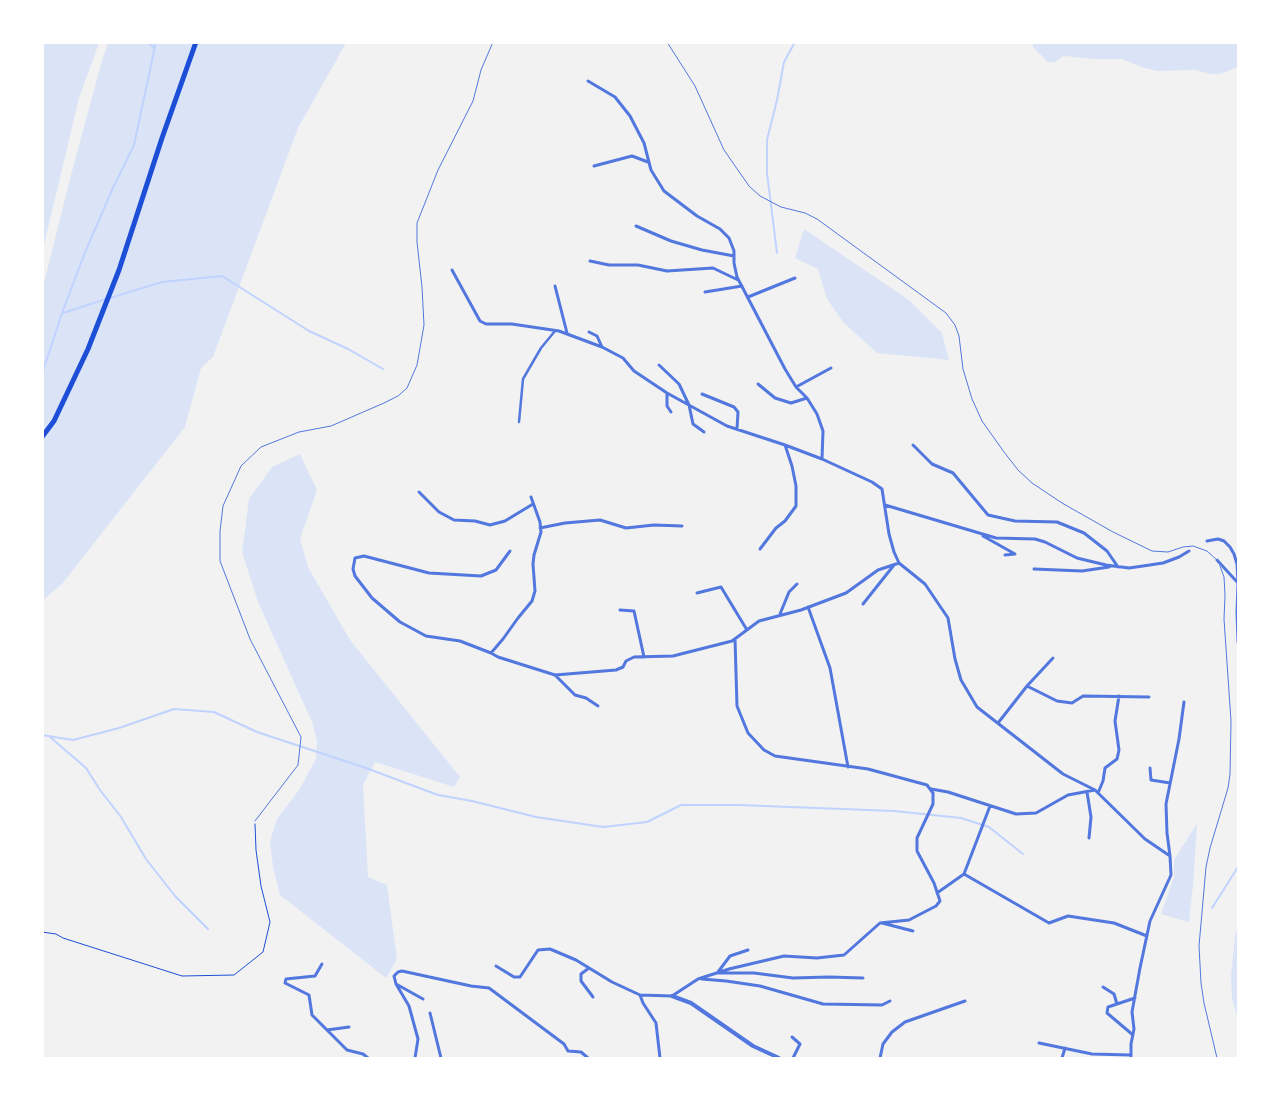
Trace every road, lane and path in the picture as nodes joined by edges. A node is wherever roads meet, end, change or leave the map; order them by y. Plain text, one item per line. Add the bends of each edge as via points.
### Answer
1 (196, 42) edge
2 (493, 42) edge
3 (667, 42) edge
4 (588, 81) dead end
5 (649, 162) junction
6 (594, 166) dead end
7 (636, 226) dead end
8 (734, 256) junction
9 (590, 261) dead end
10 (452, 270) dead end
11 (795, 278) dead end
12 (739, 280) junction
13 (555, 286) dead end
14 (742, 286) junction
15 (704, 292) dead end
16 (748, 297) junction
17 (556, 330) junction
18 (589, 332) dead end
19 (567, 333) junction
20 (602, 347) junction
21 (659, 365) dead end
22 (831, 368) dead end
23 (758, 384) dead end
24 (796, 387) junction
25 (667, 393) junction
26 (702, 394) dead end
27 (807, 398) junction
28 (689, 405) junction
29 (671, 412) dead end
30 (519, 422) dead end
31 (737, 429) junction
32 (704, 432) dead end
33 (42, 437) edge
34 (785, 445) junction
35 (914, 445) dead end
36 (822, 459) junction
37 (419, 492) dead end
38 (531, 498) dead end
39 (533, 504) junction
40 (885, 505) junction
41 (682, 526) dead end
42 (540, 528) junction
43 (978, 533) junction
44 (1207, 541) dead end
45 (760, 550) dead end
46 (510, 551) dead end
47 (1189, 551) dead end
48 (1005, 555) dead end
49 (1217, 560) junction
50 (899, 563) junction
51 (894, 564) junction
52 (1112, 566) junction
53 (1118, 567) junction
54 (1034, 569) dead end
55 (1238, 583) edge
56 (796, 584) dead end
57 (697, 593) dead end
58 (863, 604) dead end
59 (808, 607) junction
60 (620, 610) dead end
61 (780, 615) junction
62 (747, 630) junction
63 (735, 639) junction
64 (1238, 642) edge
65 (491, 653) junction
66 (644, 657) junction
67 (1053, 658) dead end
68 (555, 675) junction
69 (1027, 686) junction
70 (1118, 696) junction
71 (1149, 697) dead end
72 (1184, 702) dead end
73 (598, 706) dead end
74 (998, 723) junction
75 (848, 767) junction
76 (1150, 768) dead end
77 (1170, 783) junction
78 (930, 789) junction
79 (1097, 791) junction
80 (1087, 792) junction
81 (990, 806) junction
82 (255, 821) joint
83 (1088, 838) dead end
84 (1170, 856) junction
85 (964, 874) junction
86 (937, 892) junction
87 (880, 923) junction
88 (913, 931) dead end
89 (42, 932) edge
90 (1147, 936) junction
91 (748, 950) dead end
92 (322, 964) dead end
93 (496, 966) dead end
94 (589, 968) junction
95 (716, 973) junction
96 (862, 978) dead end
97 (698, 979) junction
98 (396, 984) junction
99 (1103, 987) dead end
100 (640, 995) junction
101 (593, 996) dead end
102 (672, 996) junction
103 (1135, 998) junction
104 (423, 999) dead end
105 (890, 1001) dead end
106 (965, 1001) dead end
107 (1118, 1004) junction
108 (430, 1014) dead end
109 (349, 1027) dead end
110 (327, 1030) junction
111 (1133, 1035) junction
112 (792, 1036) dead end
113 (1039, 1043) dead end
114 (1065, 1048) junction
115 (359, 1053) junction
116 (1130, 1057) edge
117 (357, 1058) edge
118 (368, 1058) edge
119 (415, 1058) edge
120 (441, 1058) edge
121 (588, 1058) edge
122 (660, 1058) edge
123 (778, 1058) edge
124 (793, 1058) edge
125 (880, 1058) edge
126 (1062, 1058) edge
127 (1217, 1058) edge

1 - 33 main road via 119,270 88,349 54,421
2 - 82 lane via 473,100 438,170 417,223 424,325 417,365 407,388 384,404 331,426 299,432 261,447 241,466 223,506 220,561 250,639 301,737 298,765
3 - 49 lane via 695,86 724,150 749,186 781,207 817,219 946,313 960,336 963,369 982,421 1032,483 1113,532 1152,551 1168,552 1193,546 1207,551
4 - 5 street via 614,97 630,116 644,143
5 - 6 street via 632,156
5 - 8 street via 664,191 696,216 720,229 728,238
7 - 8 street via 671,241
8 - 12 street
9 - 12 street via 609,265 638,264 667,272 713,268
10 - 17 street via 480,321
11 - 16 street
12 - 14 street
13 - 19 street
14 - 15 street
14 - 16 street
16 - 24 street
17 - 19 street
17 - 30 street via 523,379
18 - 20 street via 598,336
19 - 20 street
20 - 25 street via 623,358 634,371
21 - 28 street via 679,384
22 - 24 street
23 - 27 street via 775,398 791,403
24 - 27 street
25 - 28 street
25 - 29 street via 667,406
26 - 31 street via 734,406 738,412
27 - 36 street via 823,430
28 - 31 street
28 - 32 street via 693,424
31 - 34 street
34 - 36 street
34 - 45 street via 796,486 796,506
35 - 53 street via 932,464 953,473 988,515 1015,521 1057,522 1084,533 1107,551
36 - 40 street via 882,489
37 - 39 street via 439,512 454,520 490,525 505,521
38 - 39 street
39 - 42 street
40 - 43 street
40 - 50 street via 889,534
41 - 42 street via 626,528 600,520
42 - 65 street via 533,564 535,591 532,601
43 - 48 street via 1015,554
43 - 52 street via 996,538 1034,539 1077,558
44 - 49 street via 1218,539 1230,547 1238,564 1238,583
46 - 65 street via 496,570 481,576 429,573 364,556 355,558 355,576 372,598 400,622 426,636 460,641
47 - 53 street via 1163,562
49 - 127 lane via 1226,594 1224,619 1231,721 1230,774 1206,867 1199,946 1203,996
50 - 51 street
50 - 74 street via 925,584 948,618 960,680 977,707
51 - 58 street
51 - 59 street via 878,570 846,593
52 - 53 street
52 - 54 street via 1082,571
55 - 64 street
56 - 61 street via 789,592
57 - 62 street via 721,587
59 - 61 street
59 - 75 street via 830,668
60 - 66 street via 634,611
61 - 62 street via 759,621
62 - 63 street
63 - 66 street via 673,656
63 - 75 street via 737,706 748,733 764,750 775,756
65 - 68 street
66 - 68 street via 634,657 616,670
67 - 69 street
68 - 73 street via 575,695
69 - 70 street via 1057,701 1072,703 1084,696
69 - 74 street
70 - 71 street
70 - 79 street via 1115,721 1120,750 1118,759 1105,768 1104,780
72 - 77 street
74 - 79 street via 1063,774
75 - 78 street via 928,785
76 - 77 street via 1150,780
77 - 84 street via 1166,804
78 - 81 street
78 - 86 street via 933,804 917,838 917,851
79 - 80 street
79 - 84 street via 1145,839
80 - 81 street via 1068,795 1036,813 1016,814
80 - 83 street via 1091,817
81 - 85 street
82 - 89 path via 260,877 270,922 263,952 234,975 182,976
84 - 90 street via 1171,875
85 - 86 street
85 - 90 street via 1049,923 1068,916 1114,923
86 - 87 street via 940,900 936,906 909,920
87 - 88 street
87 - 95 street via 844,955 817,958 784,956
90 - 103 street
91 - 95 street via 730,956
92 - 110 street via 316,976 286,979 285,983 309,996 312,1015
93 - 94 street via 520,977 538,950 550,949
94 - 100 street
94 - 101 street via 581,974 582,981
95 - 96 street
95 - 97 street
97 - 102 street
97 - 105 street via 760,986 823,1004 882,1005
98 - 104 street
98 - 119 street via 412,1016 418,1039
98 - 121 street via 394,976 402,971 489,988 564,1044 568,1051 580,1052
99 - 107 street via 1114,994
100 - 102 street
100 - 122 street via 656,1023
102 - 123 street via 691,1004 753,1046
103 - 107 street
103 - 111 street
106 - 125 street via 905,1022 883,1044
107 - 111 street via 1108,1007 1107,1013
108 - 120 street
109 - 110 street
110 - 115 street via 347,1050
111 - 116 street
112 - 124 street via 800,1044
113 - 114 street
114 - 116 street
114 - 126 street
115 - 117 street
115 - 118 street

